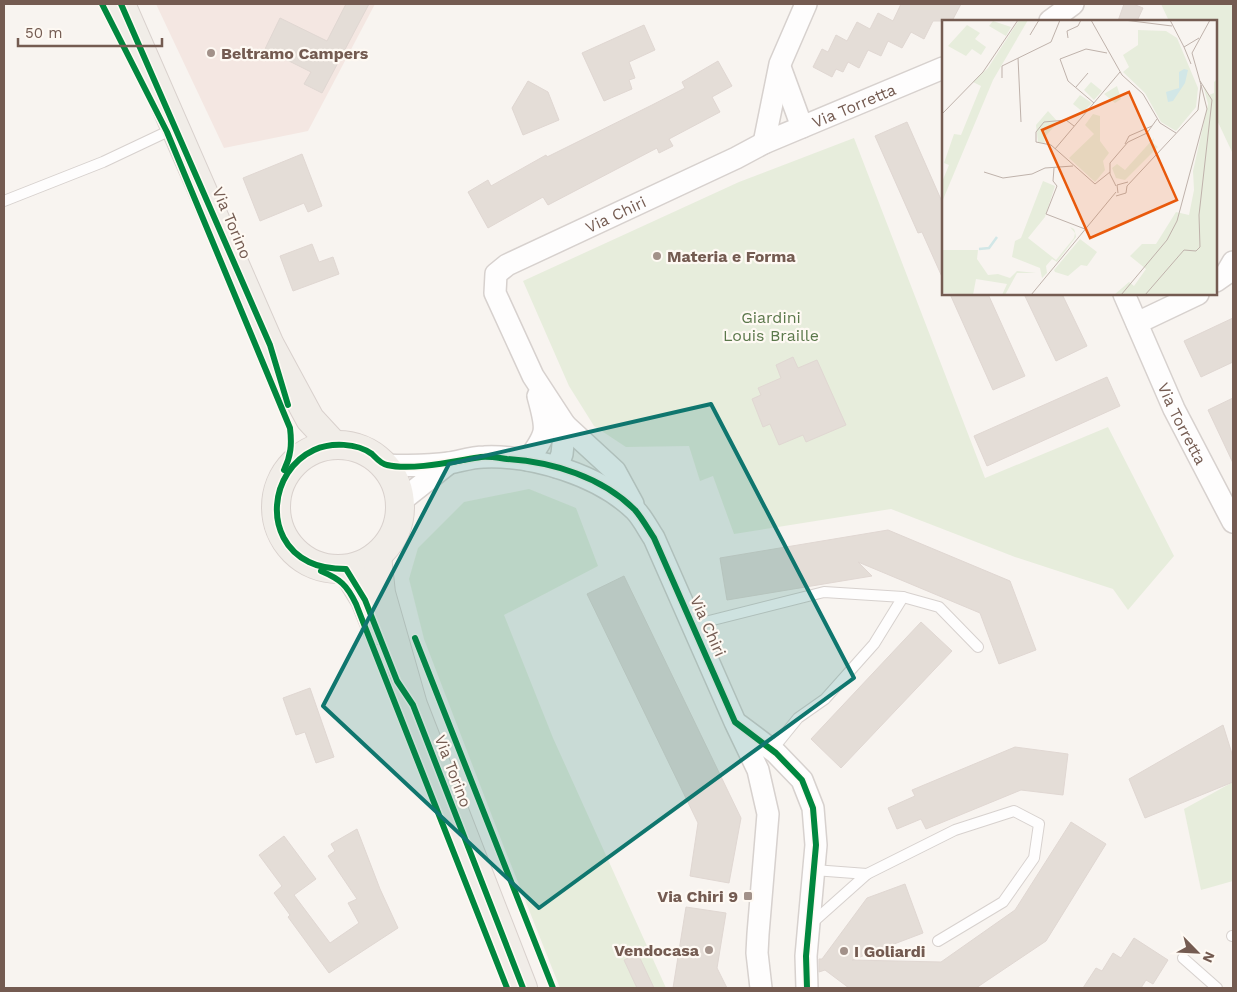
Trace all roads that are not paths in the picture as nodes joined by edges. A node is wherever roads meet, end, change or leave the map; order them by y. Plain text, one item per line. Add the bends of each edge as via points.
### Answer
1 (121, 4) edge
2 (806, 4) edge
3 (1073, 4) edge
4 (1051, 20) edge
5 (780, 64) junction
6 (942, 68) edge
7 (802, 127) junction
8 (176, 128) junction
9 (764, 143) junction
10 (4, 201) edge
11 (1233, 262) edge
12 (1217, 280) edge
13 (1124, 295) edge
14 (1196, 295) edge
15 (1137, 323) junction
16 (270, 345) junction
17 (533, 376) junction
18 (565, 425) junction
19 (334, 445) junction
20 (299, 459) junction
21 (528, 460) junction
22 (449, 463) junction
23 (385, 465) junction
24 (556, 467) junction
25 (401, 502) junction
26 (636, 511) junction
27 (1233, 522) edge
28 (377, 556) junction
29 (346, 569) junction
30 (903, 597) junction
31 (693, 625) junction
32 (978, 647) dead end
33 (413, 705) junction
34 (735, 722) junction
35 (772, 750) junction
36 (814, 870) junction
37 (867, 874) junction
38 (808, 926) junction
39 (938, 941) dead end
40 (1183, 958) dead end
41 (523, 988) edge
42 (761, 988) edge
43 (807, 988) edge
44 (1217, 988) edge

1 - 8 main road, Via Torino
2 - 5 street
3 - 4 street
5 - 7 street
5 - 9 street
6 - 7 street, Via Torretta
7 - 9 street, Via Torretta
8 - 10 lane via 103,162
8 - 16 main road, Via Torino
9 - 17 street, Via Chiri via 507,265 496,274 495,293
11 - 12 street via 1226,274
13 - 15 street, Via Torretta
14 - 15 street
15 - 27 street, Via Torretta via 1174,409
16 - 19 main road, Via Torino via 310,419
16 - 20 main road, Via Torino via 298,434
17 - 18 street, Via Chiri
17 - 21 street, Via Chiri via 546,424 543,438
18 - 24 street via 562,454
18 - 26 street, Via Chiri via 615,471
19 - 20 main road via 315,449
19 - 23 main road via 362,449
20 - 29 main road via 281,483 276,512 279,527 286,541 307,562 329,569
21 - 22 street, Via Chiri via 483,457
21 - 24 street, Via Chiri
22 - 23 street, Via Chiri
22 - 25 street, Via Chiri
23 - 25 main road via 396,482
24 - 26 street, Via Chiri via 597,483
25 - 28 main road via 395,532
26 - 31 street, Via Chiri via 654,538
28 - 29 main road
28 - 33 main road, Via Torino via 382,593
29 - 33 main road, Via Torino via 365,600 397,681
30 - 31 lane via 824,592
30 - 32 lane via 939,607
30 - 35 lane via 874,644 825,699 798,718
31 - 34 street, Via Chiri
33 - 41 main road, Via Torino
34 - 35 street, Via Chiri
34 - 42 street, Via Chiri via 758,770 768,814 757,953
35 - 36 street, Via Chiri via 802,780 813,808
36 - 37 lane
36 - 38 street, Via Chiri
37 - 38 lane
37 - 39 lane via 955,830 1014,811 1039,824 1034,858 1003,902
38 - 43 street, Via Chiri
40 - 44 lane

